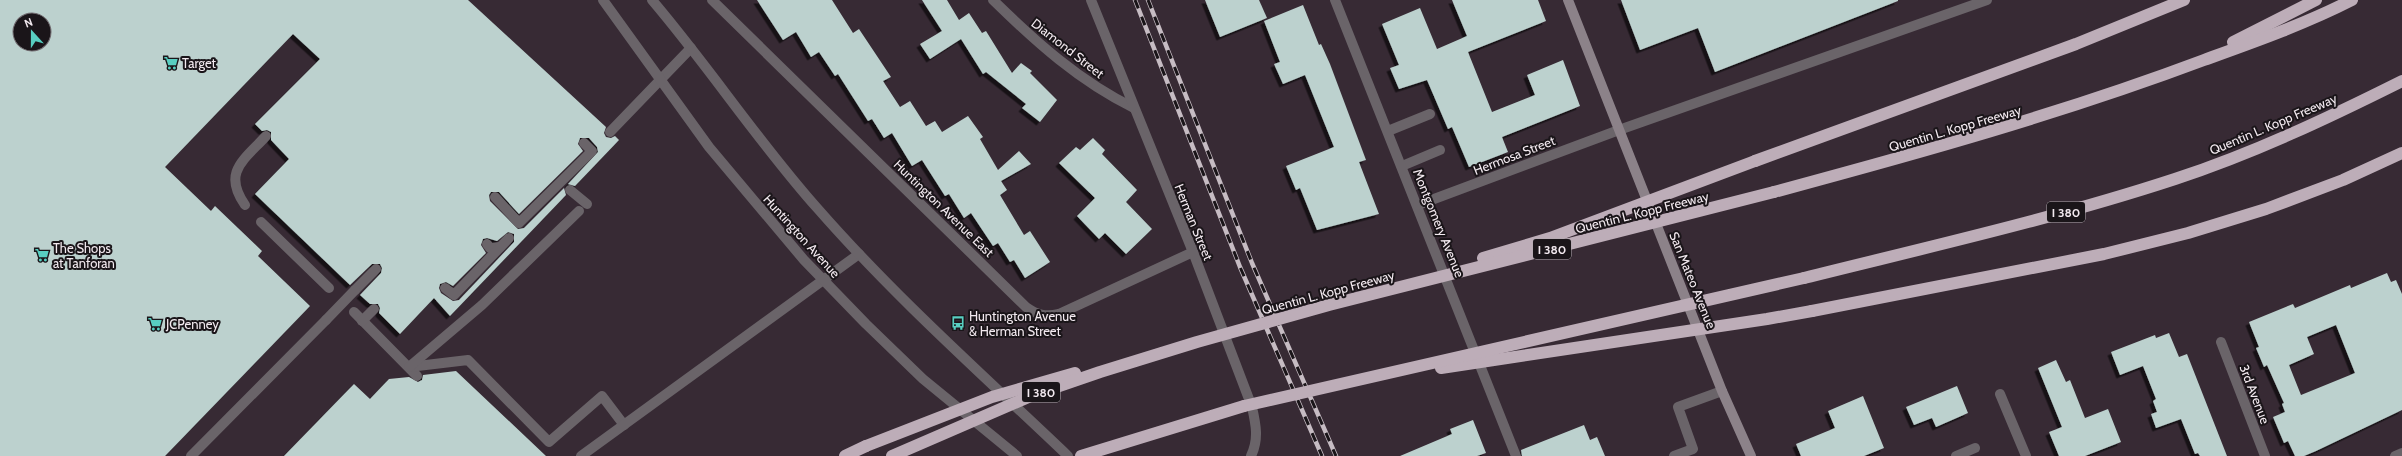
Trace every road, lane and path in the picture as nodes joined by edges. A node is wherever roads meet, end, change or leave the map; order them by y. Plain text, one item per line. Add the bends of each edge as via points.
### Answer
1 (603, 0) edge
2 (652, 0) edge
3 (712, 0) edge
4 (993, 0) edge
5 (1091, 0) edge
6 (1336, 0) edge
7 (1568, 0) edge
8 (1987, 0) edge
9 (2184, 0) edge
10 (2316, 0) edge
11 (2352, 0) edge
12 (691, 48) junction
13 (2166, 75) junction
14 (662, 79) junction
15 (2402, 81) edge
16 (2402, 89) edge
17 (1134, 108) junction
18 (1430, 114) dead end
19 (2321, 122) junction
20 (1620, 130) junction
21 (1388, 131) junction
22 (610, 132) dead end
23 (266, 136) dead end
24 (584, 143) dead end
25 (1440, 150) dead end
26 (2402, 153) edge
27 (1402, 166) junction
28 (570, 190) dead end
29 (494, 197) dead end
30 (587, 204) dead end
31 (244, 205) dead end
32 (1418, 206) junction
33 (579, 211) dead end
34 (262, 222) dead end
35 (509, 238) dead end
36 (487, 244) dead end
37 (500, 247) junction
38 (1193, 252) junction
39 (859, 254) junction
40 (376, 269) dead end
41 (823, 281) junction
42 (329, 288) dead end
43 (445, 288) dead end
44 (1329, 305) junction
45 (374, 309) dead end
46 (354, 312) dead end
47 (362, 321) junction
48 (1197, 342) junction
49 (2221, 342) dead end
50 (408, 367) junction
51 (417, 376) dead end
52 (1343, 383) junction
53 (1722, 391) junction
54 (2000, 394) dead end
55 (624, 425) junction
56 (1975, 448) dead end
57 (2402, 453) edge
58 (191, 456) edge
59 (581, 456) edge
60 (845, 456) edge
61 (892, 456) edge
62 (1017, 456) edge
63 (1068, 456) edge
64 (1081, 456) edge
65 (1251, 456) edge
66 (1516, 456) edge
67 (1674, 456) edge
68 (1752, 456) edge
69 (1956, 456) edge
70 (2026, 456) edge
71 (2265, 456) edge
72 (2395, 456) edge

1 - 14 street, Huntington Avenue
2 - 12 street
3 - 38 street, Huntington Avenue East via 1036,314 1046,317 1059,314
4 - 17 street, Diamond Street via 1038,44 1064,64 1107,94
5 - 17 street, Herman Street
6 - 21 street, Montgomery Avenue
7 - 20 main road, San Mateo Avenue
8 - 20 street, Hermosa Street
9 - 44 highway, bridge via 2076,44 1550,238
10 - 13 highway
11 - 13 highway, Quentin L. Kopp Freeway / I 380 via 2283,31
12 - 14 street
12 - 39 street via 778,163
13 - 44 highway, Quentin L. Kopp Freeway / I 380, bridge via 2034,120 1774,192
14 - 22 street
14 - 41 street, Huntington Avenue via 735,179
15 - 19 highway, Quentin L. Kopp Freeway / I 380
16 - 19 highway
17 - 38 street, Herman Street
18 - 21 street
19 - 52 highway, Quentin L. Kopp Freeway / I 380, bridge via 2176,178 2092,204 1804,278
20 - 32 street, Hermosa Street
20 - 53 main road, San Mateo Avenue
21 - 27 street, Montgomery Avenue
23 - 31 street via 240,165 234,176 234,187
24 - 29 street via 592,151 520,222
25 - 27 street
26 - 52 highway, bridge via 2343,180 2266,209 2188,233 2104,254 1767,320
27 - 32 street, Montgomery Avenue
28 - 30 street
32 - 66 street, Montgomery Avenue
33 - 50 street via 482,305
34 - 42 street
35 - 37 street
36 - 37 street via 490,248
37 - 43 street via 454,295
38 - 65 street, Herman Street via 1252,407 1256,445
39 - 41 street
39 - 63 street
40 - 58 street, bridge
41 - 55 street
41 - 62 street, Huntington Avenue via 923,379
44 - 48 highway, Quentin L. Kopp Freeway / I 380, bridge
45 - 47 street
46 - 47 street
47 - 50 street
48 - 60 highway, bridge via 992,397
48 - 61 highway, Quentin L. Kopp Freeway / I 380, bridge via 1033,395
49 - 71 street, 3rd Avenue
50 - 51 street
50 - 55 street via 468,360 549,442 602,396
52 - 64 highway, Quentin L. Kopp Freeway / I 380, bridge via 1260,401
53 - 67 street via 1678,407 1693,449
53 - 68 main road, San Mateo Avenue
54 - 70 street
55 - 59 street
56 - 69 street
57 - 72 street

